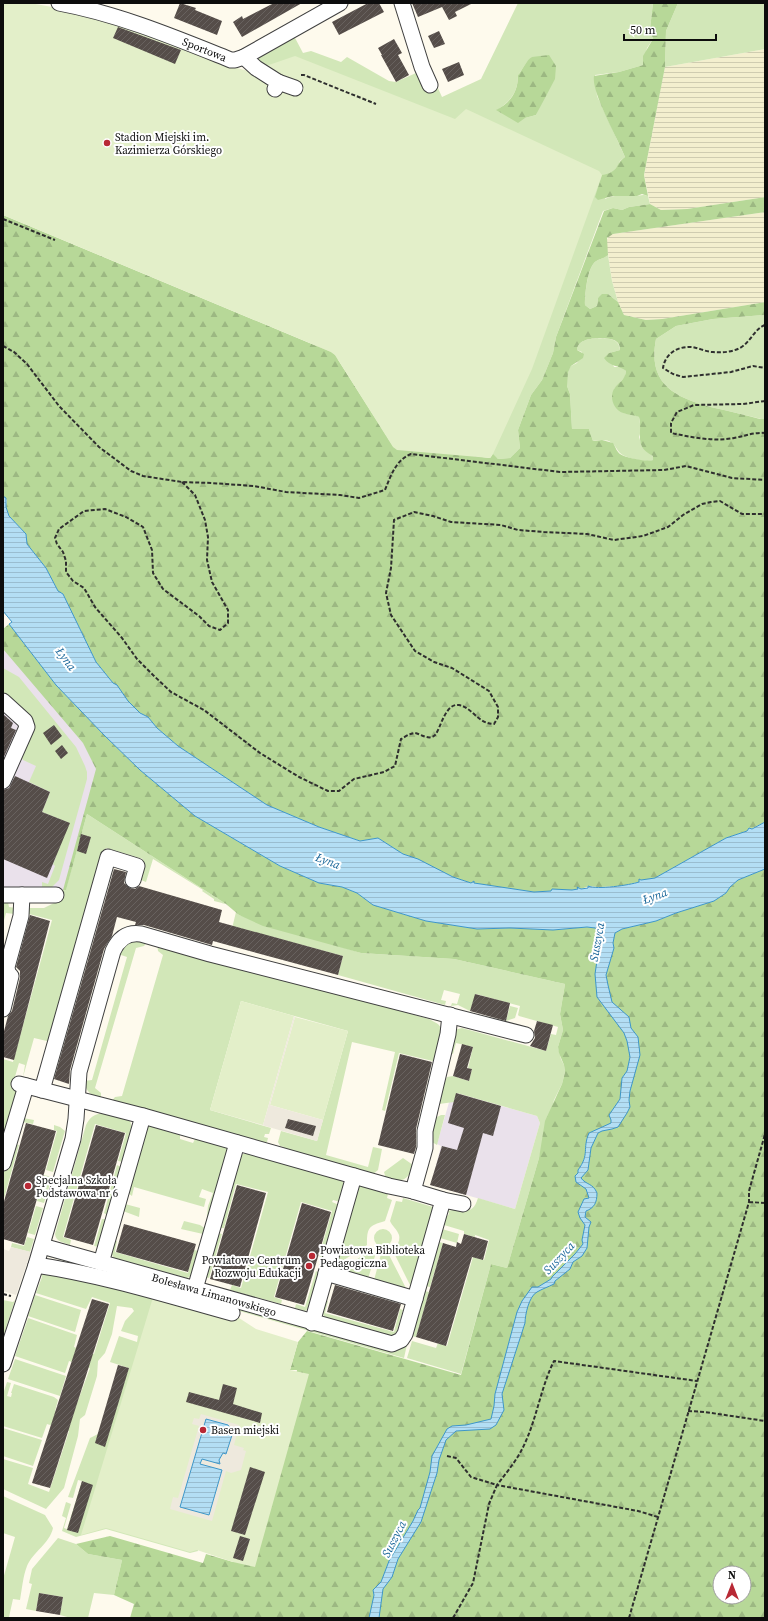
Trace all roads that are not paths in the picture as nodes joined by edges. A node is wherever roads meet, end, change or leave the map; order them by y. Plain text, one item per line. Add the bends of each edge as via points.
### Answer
1 (59, 3) edge
2 (340, 3) edge
3 (402, 3) edge
4 (244, 57) junction
5 (296, 82) road end
6 (430, 86) dead end
7 (3, 701) edge
8 (3, 781) edge
9 (133, 880) dead end
10 (3, 895) edge
11 (22, 895) junction
12 (56, 895) dead end
13 (3, 1010) edge
14 (450, 1015) junction
15 (526, 1035) dead end
16 (42, 1090) junction
17 (77, 1099) junction
18 (143, 1116) junction
19 (237, 1143) junction
20 (3, 1163) edge
21 (354, 1176) junction
22 (414, 1191) junction
23 (443, 1200) junction
24 (464, 1204) dead end
25 (42, 1246) junction
26 (101, 1263) junction
27 (36, 1265) junction
28 (326, 1274) junction
29 (195, 1289) junction
30 (415, 1298) junction
31 (232, 1313) dead end
32 (312, 1323) junction
33 (3, 1364) edge

1 - 4 street, Sportowa via 120,18 231,60
2 - 4 street, Sportowa
3 - 6 street
4 - 5 street via 276,86
7 - 8 street via 25,721 27,727
9 - 16 street via 137,866 108,857
10 - 11 street
11 - 12 street
11 - 13 street via 21,916 7,968 11,976
14 - 15 street
14 - 17 street via 210,954 142,934 132,934 123,937 116,944 79,1072
14 - 22 street via 448,1034 425,1131 425,1148
16 - 17 street
16 - 20 street via 22,1085
17 - 18 street
17 - 25 street via 72,1139
18 - 19 street
18 - 26 street
19 - 21 street
19 - 29 street
21 - 22 street
21 - 28 street
22 - 23 street
23 - 24 street
23 - 30 street
25 - 26 street, Bolesława Limanowskiego
25 - 27 street
26 - 29 street, Bolesława Limanowskiego
27 - 31 street via 126,1283
27 - 33 street
28 - 30 street
28 - 32 street
29 - 32 street, Bolesława Limanowskiego
30 - 32 street, Bolesława Limanowskiego via 403,1337 397,1342 387,1344

